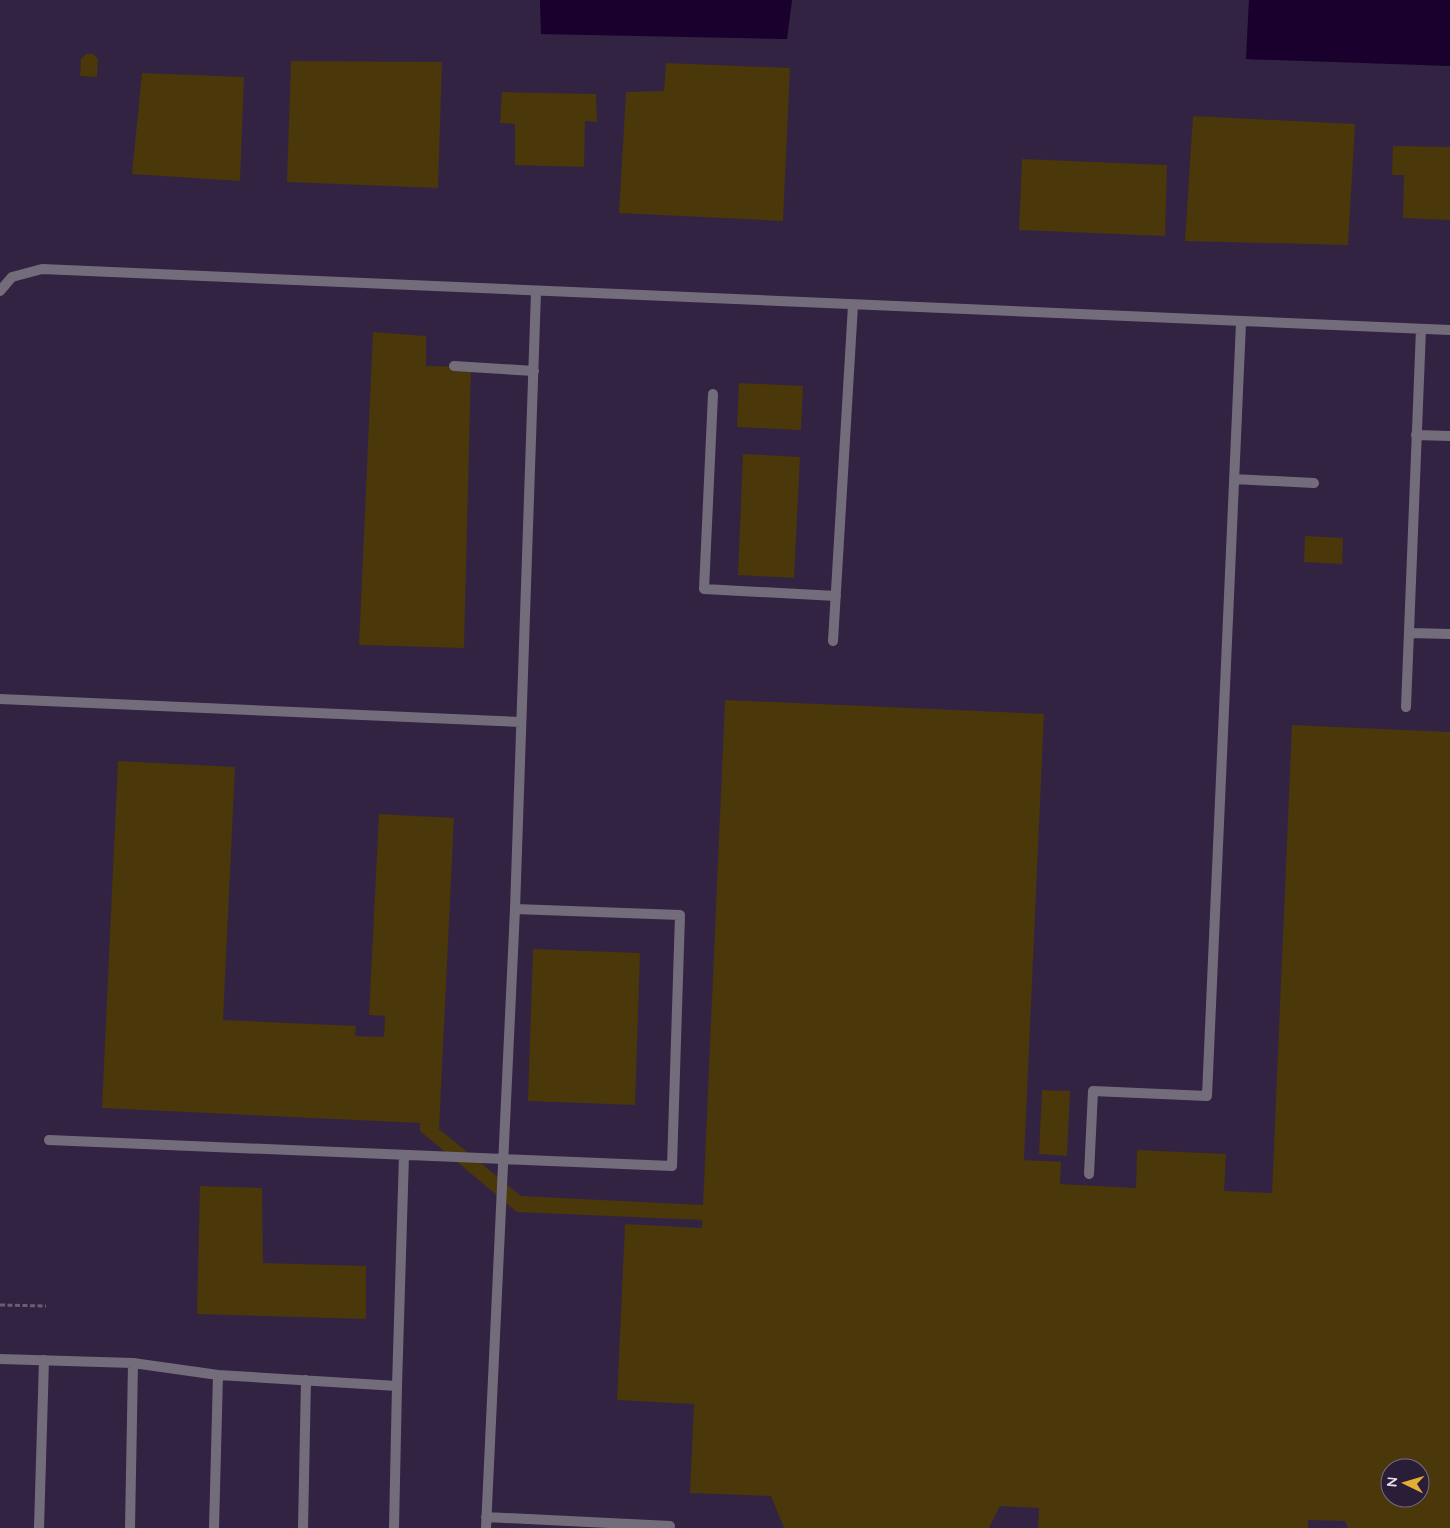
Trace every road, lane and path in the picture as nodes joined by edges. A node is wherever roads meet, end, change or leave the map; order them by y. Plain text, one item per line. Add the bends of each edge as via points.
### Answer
1 (0, 291) edge
2 (536, 292) junction
3 (853, 305) junction
4 (1241, 322) junction
5 (1421, 328) junction
6 (1450, 330) edge
7 (454, 366) dead end
8 (534, 371) junction
9 (712, 394) dead end
10 (1416, 435) junction
11 (1450, 436) edge
12 (1234, 480) junction
13 (1314, 483) dead end
14 (836, 596) junction
15 (1409, 633) junction
16 (1450, 634) edge
17 (833, 641) dead end
18 (0, 699) edge
19 (1406, 707) dead end
20 (521, 722) junction
21 (515, 909) junction
22 (49, 1140) dead end
23 (404, 1155) junction
24 (504, 1158) junction
25 (1089, 1174) dead end
26 (0, 1305) edge
27 (46, 1306) dead end
28 (0, 1359) edge
29 (44, 1360) junction
30 (133, 1363) junction
31 (218, 1375) junction
32 (306, 1380) junction
33 (397, 1386) junction
34 (486, 1523) edge
35 (670, 1526) dead end
36 (39, 1528) edge
37 (130, 1528) edge
38 (214, 1528) edge
39 (303, 1528) edge
40 (394, 1528) edge

1 - 2 lane via 12,277 42,269
2 - 3 lane
2 - 8 lane
3 - 4 lane
3 - 14 lane
4 - 5 lane
4 - 12 lane
5 - 6 lane
5 - 10 lane
7 - 8 lane
8 - 20 lane
9 - 14 lane via 704,589
10 - 11 lane
10 - 15 lane
12 - 13 lane
12 - 25 lane via 1207,1096 1093,1091
14 - 17 lane
15 - 16 lane
15 - 19 lane
18 - 20 lane
20 - 21 lane
21 - 24 lane
21 - 24 lane via 680,915 672,1166
22 - 23 lane
23 - 24 lane
23 - 33 lane
24 - 34 lane
26 - 27 path
28 - 29 lane
29 - 30 lane
29 - 36 lane
30 - 31 lane
30 - 37 lane
31 - 32 lane
31 - 38 lane
32 - 33 lane
32 - 39 lane
33 - 40 lane
34 - 35 lane

